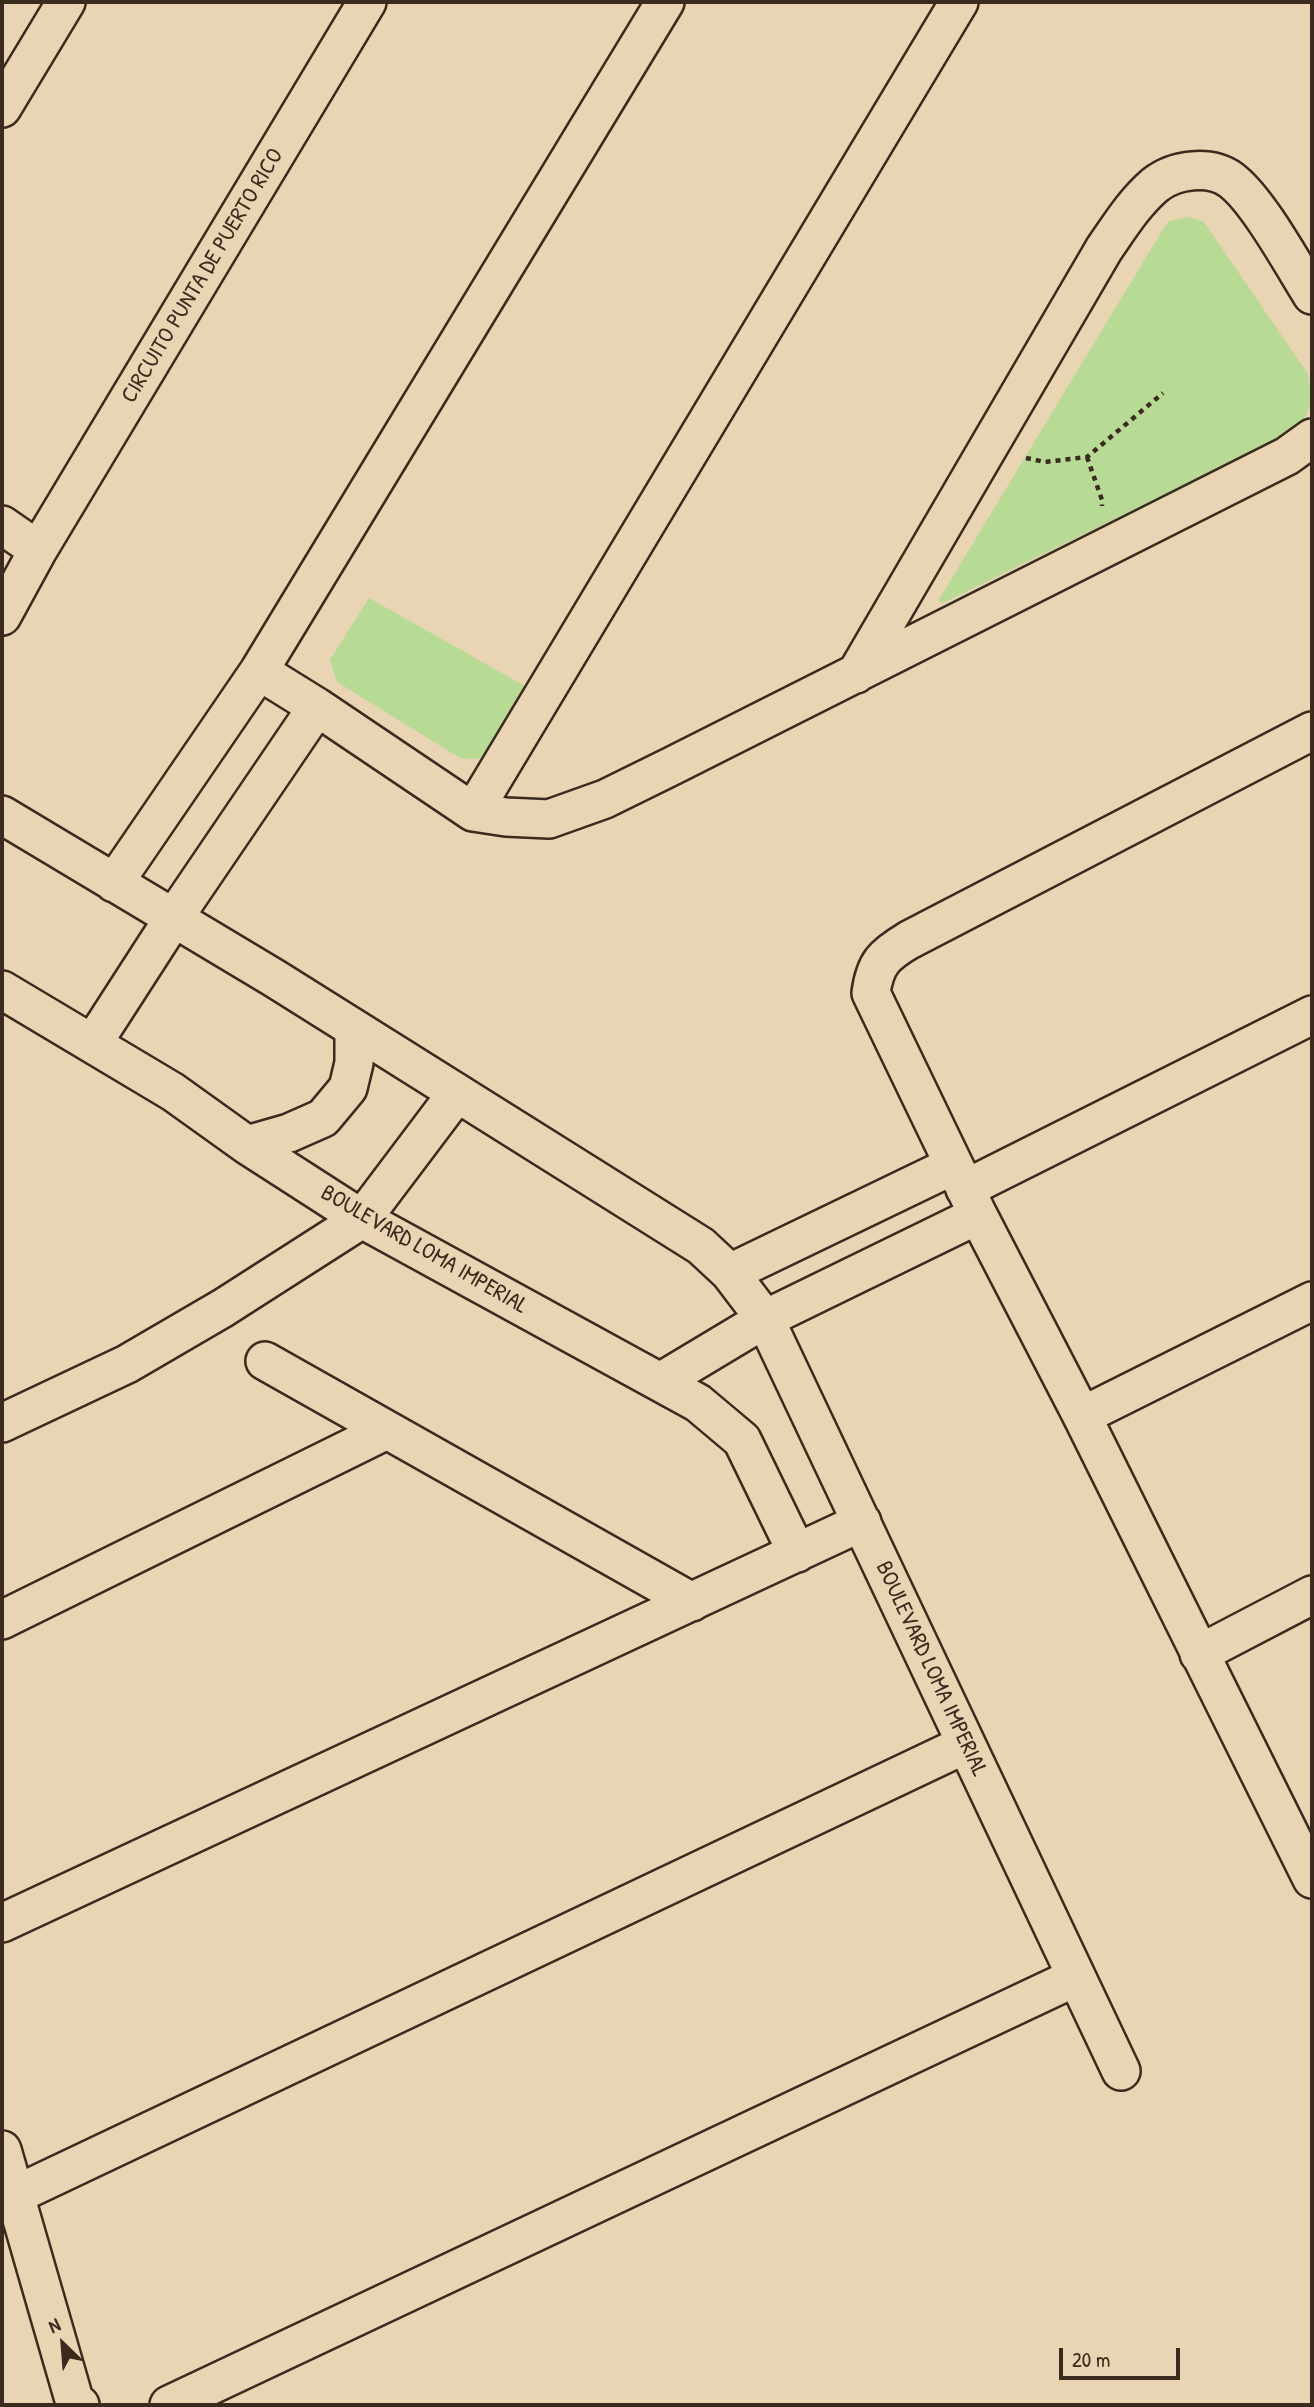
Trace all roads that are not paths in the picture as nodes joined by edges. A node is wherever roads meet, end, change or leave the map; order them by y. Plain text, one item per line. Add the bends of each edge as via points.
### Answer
1 (66, 2) edge
2 (367, 2) edge
3 (665, 2) edge
4 (959, 2) edge
5 (2, 108) edge
6 (1312, 295) edge
7 (1312, 438) edge
8 (2, 525) edge
9 (38, 550) junction
10 (2, 616) edge
11 (259, 671) junction
12 (856, 674) junction
13 (317, 706) junction
14 (1312, 731) edge
15 (473, 812) junction
16 (2, 815) edge
17 (114, 883) junction
18 (173, 919) junction
19 (2, 990) edge
20 (1312, 1015) edge
21 (354, 1029) junction
22 (93, 1043) junction
23 (457, 1093) junction
24 (247, 1145) junction
25 (966, 1190) junction
26 (362, 1219) junction
27 (730, 1273) junction
28 (1312, 1301) edge
29 (765, 1319) junction
30 (265, 1361) dead end
31 (660, 1382) junction
32 (1082, 1416) junction
33 (2, 1423) edge
34 (387, 1430) junction
35 (862, 1522) junction
36 (797, 1553) junction
37 (1312, 1595) edge
38 (692, 1602) junction
39 (2, 1620) edge
40 (1199, 1654) junction
41 (966, 1744) junction
42 (1311, 1874) edge
43 (2, 1923) edge
44 (1076, 1977) junction
45 (1121, 2071) dead end
46 (2, 2150) edge
47 (15, 2195) junction
48 (80, 2405) edge
49 (169, 2405) edge

1 - 5 street
2 - 9 street, CIRCUITO PUNTA DE PUERTO RICO
3 - 11 street
4 - 15 street
6 - 12 street via 1253,205 1231,180 1208,170 1181,173 1157,183 1132,208 1104,249
7 - 12 street via 1287,456
8 - 9 street
9 - 10 street, CIRCUITO PUNTA DE PUERTO RICO
11 - 13 street
11 - 17 street
12 - 15 street via 605,799 549,819
13 - 15 street
13 - 18 street
14 - 25 street via 887,954 873,974 871,993
16 - 17 street, BOULEVARD LOMA IMPERIAL
17 - 18 street, BOULEVARD LOMA IMPERIAL
18 - 21 street, BOULEVARD LOMA IMPERIAL
18 - 22 street
19 - 22 street, BOULEVARD LOMA IMPERIAL
20 - 25 street
21 - 23 street, BOULEVARD LOMA IMPERIAL
21 - 24 street via 348,1088 323,1118
22 - 24 street, BOULEVARD LOMA IMPERIAL
23 - 26 street
23 - 27 street, BOULEVARD LOMA IMPERIAL via 701,1246
24 - 26 street, BOULEVARD LOMA IMPERIAL
25 - 27 street
25 - 29 street
25 - 32 street
26 - 31 street, BOULEVARD LOMA IMPERIAL
26 - 33 street via 127,1364
27 - 29 street, BOULEVARD LOMA IMPERIAL
28 - 32 street
29 - 31 street
29 - 35 street, BOULEVARD LOMA IMPERIAL
30 - 34 street
31 - 36 street, BOULEVARD LOMA IMPERIAL via 698,1403 742,1440
32 - 40 street
34 - 38 street
34 - 39 street
35 - 36 street
35 - 41 street, BOULEVARD LOMA IMPERIAL
36 - 38 street
37 - 40 street
38 - 43 street
40 - 42 street
41 - 44 street, BOULEVARD LOMA IMPERIAL
41 - 47 street
44 - 45 street, BOULEVARD LOMA IMPERIAL
44 - 49 street
46 - 47 street
47 - 48 street via 75,2403

